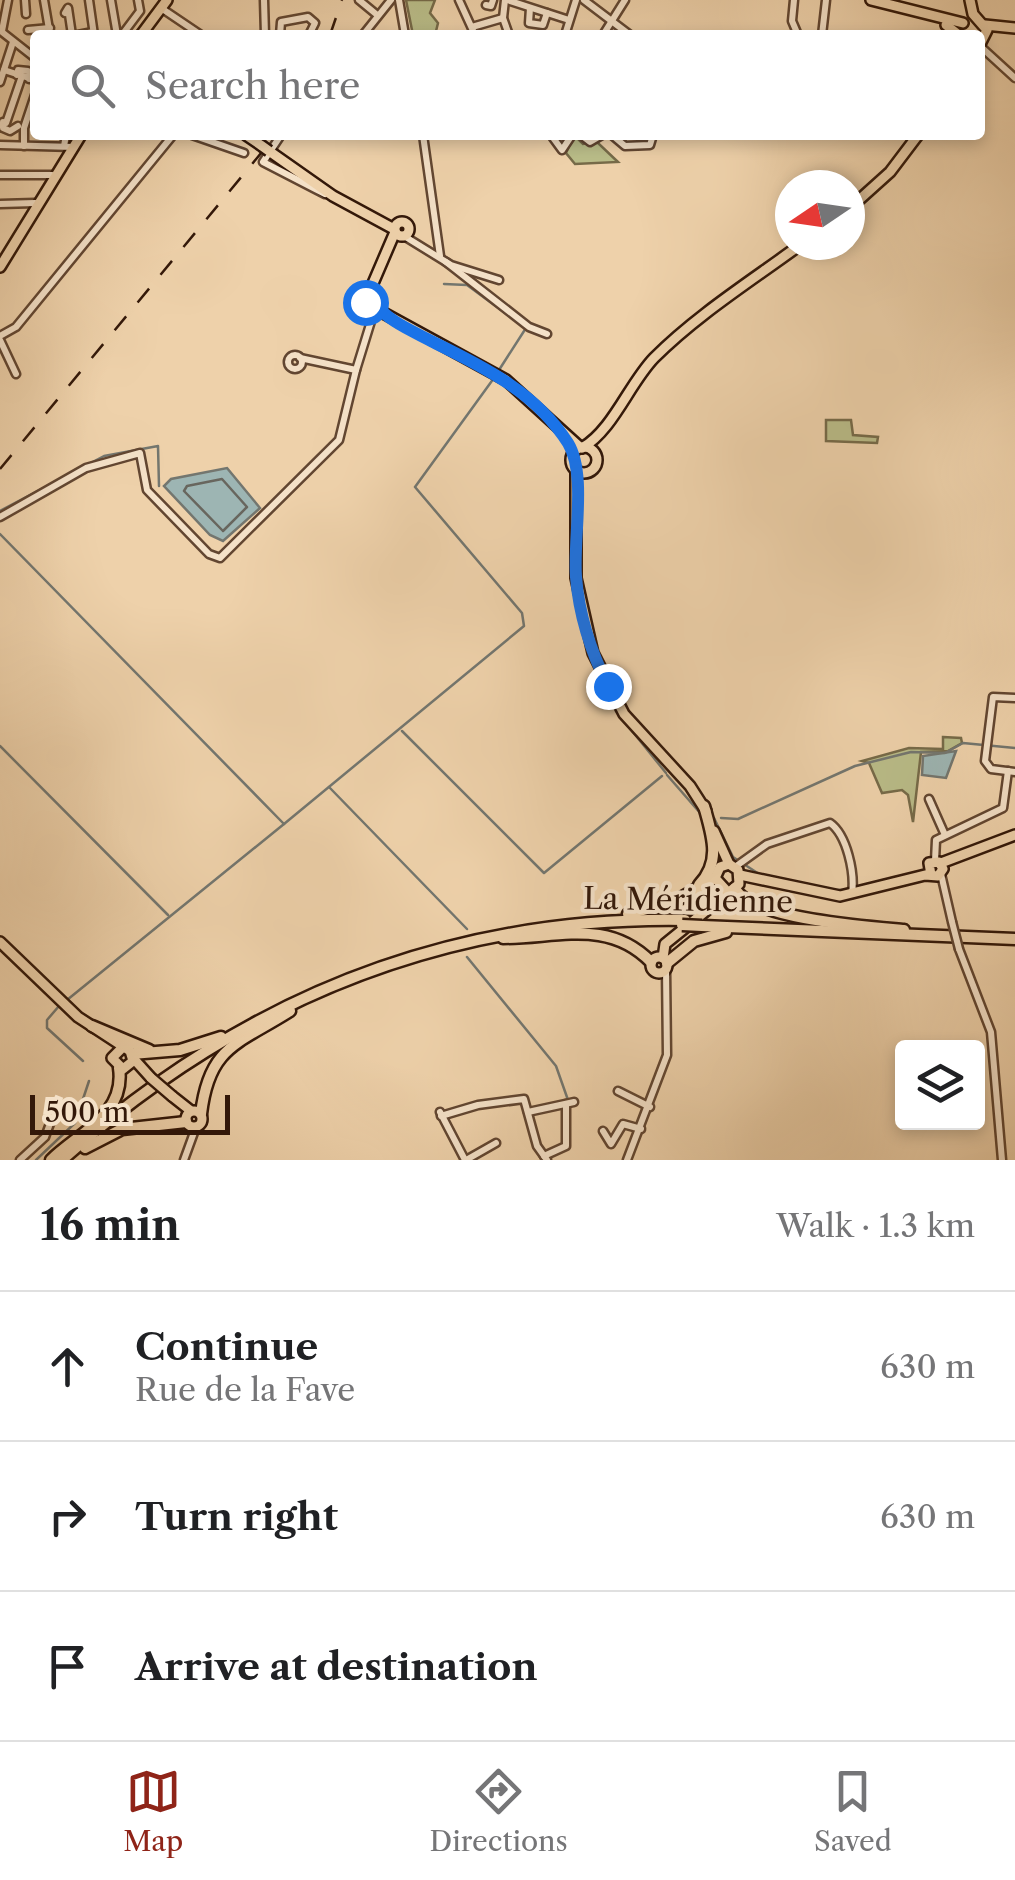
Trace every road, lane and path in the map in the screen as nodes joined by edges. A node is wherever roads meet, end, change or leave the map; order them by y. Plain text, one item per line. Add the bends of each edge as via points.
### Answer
1 (8, 0) edge
2 (25, 0) edge
3 (44, 0) edge
4 (89, 0) edge
5 (111, 0) edge
6 (138, 0) edge
7 (264, 0) edge
8 (360, 0) edge
9 (391, 0) edge
10 (399, 0) edge
11 (459, 0) edge
12 (506, 0) edge
13 (576, 0) edge
14 (584, 0) edge
15 (625, 0) edge
16 (794, 0) edge
17 (826, 0) edge
18 (871, 0) edge
19 (969, 0) edge
20 (164, 6) edge
21 (530, 8) junction
22 (26, 14) dead end
23 (376, 14) junction
24 (547, 14) junction
25 (503, 18) junction
26 (569, 20) junction
27 (614, 20) junction
28 (939, 21) junction
29 (1013, 28) edge
30 (50, 30) edge
31 (93, 30) edge
32 (119, 30) edge
33 (124, 30) edge
34 (145, 30) edge
35 (195, 30) edge
36 (265, 30) edge
37 (281, 30) edge
38 (311, 30) edge
39 (366, 30) edge
40 (405, 30) edge
41 (474, 30) edge
42 (476, 30) edge
43 (507, 30) edge
44 (566, 30) edge
45 (607, 30) edge
46 (625, 30) edge
47 (796, 30) edge
48 (823, 30) edge
49 (952, 30) edge
50 (974, 30) edge
51 (978, 30) edge
52 (985, 30) edge
53 (4, 35) edge
54 (985, 41) edge
55 (30, 54) edge
56 (4, 70) junction
57 (26, 78) edge
58 (1015, 78) edge
59 (0, 82) edge
60 (30, 109) edge
61 (3, 122) edge
62 (22, 127) junction
63 (30, 128) edge
64 (67, 140) edge
65 (77, 140) edge
66 (171, 140) edge
67 (209, 140) edge
68 (253, 140) edge
69 (278, 140) edge
70 (424, 140) edge
71 (619, 140) edge
72 (652, 140) edge
73 (914, 140) edge
74 (0, 146) edge
75 (24, 146) junction
76 (68, 152) junction
77 (244, 153) dead end
78 (0, 176) edge
79 (45, 180) junction
80 (316, 184) junction
81 (865, 194) edge
82 (36, 203) junction
83 (346, 203) junction
84 (0, 204) edge
85 (24, 204) junction
86 (368, 211) junction
87 (30, 212) junction
88 (400, 231) junction
89 (442, 257) junction
90 (0, 259) edge
91 (780, 260) edge
92 (0, 267) edge
93 (499, 280) dead end
94 (371, 311) junction
95 (547, 334) dead end
96 (0, 338) edge
97 (301, 362) dead end
98 (356, 370) junction
99 (16, 374) dead end
100 (607, 421) junction
101 (578, 450) junction
102 (595, 454) junction
103 (576, 470) junction
104 (588, 473) junction
105 (578, 513) junction
106 (0, 517) edge
107 (1015, 698) edge
108 (1011, 771) edge
109 (929, 799) dead end
110 (704, 806) junction
111 (1015, 834) edge
112 (945, 836) junction
113 (937, 871) junction
114 (731, 875) junction
115 (852, 891) junction
116 (663, 907) junction
117 (703, 923) junction
118 (782, 930) junction
119 (920, 932) junction
120 (501, 936) junction
121 (1015, 936) edge
122 (0, 942) edge
123 (660, 964) junction
124 (291, 1010) junction
125 (263, 1018) junction
126 (92, 1026) junction
127 (180, 1050) junction
128 (125, 1058) junction
129 (618, 1091) dead end
130 (134, 1104) junction
131 (650, 1107) junction
132 (542, 1110) junction
133 (528, 1112) junction
134 (54, 1113) dead end
135 (191, 1119) junction
136 (544, 1119) dead end
137 (640, 1129) junction
138 (603, 1131) dead end
139 (496, 1143) dead end
140 (84, 1149) junction
141 (545, 1158) edge
142 (20, 1160) edge
143 (52, 1160) edge
144 (62, 1160) edge
145 (70, 1160) edge
146 (184, 1160) edge
147 (465, 1160) edge
148 (627, 1160) edge
149 (1002, 1160) edge

1 - 53 street
2 - 22 street
3 - 30 street
4 - 31 street
5 - 32 street
6 - 33 street via 140,11
7 - 36 street
8 - 23 street
9 - 23 street
10 - 40 street
11 - 41 street
12 - 21 street
12 - 25 street
13 - 26 street
14 - 27 street
15 - 27 street
16 - 47 street
17 - 48 street
18 - 28 main road
19 - 51 main road
20 - 34 main road
20 - 35 street
21 - 24 street
21 - 24 street via 529,23 543,25
23 - 39 street
24 - 26 street
25 - 42 street
25 - 43 street
26 - 44 street
27 - 45 street
27 - 46 street
28 - 49 main road
28 - 50 main road
29 - 52 main road
37 - 38 street via 282,21 308,17
53 - 55 street
53 - 56 street
54 - 58 street
56 - 57 street
56 - 59 street
57 - 61 street
60 - 62 street
61 - 62 street
62 - 63 street
62 - 75 street
64 - 76 street
65 - 76 main road
66 - 96 street
67 - 77 street
68 - 80 main road
69 - 83 street via 263,162
70 - 89 street
71 - 72 street via 628,146
73 - 81 main road
74 - 75 street
75 - 76 street
76 - 79 street
76 - 92 main road
78 - 79 street
79 - 82 street
80 - 83 main road
80 - 86 main road
82 - 85 street
82 - 87 street
83 - 86 street
83 - 88 main road
84 - 85 street
85 - 87 street
86 - 88 main road
87 - 90 street
88 - 89 street
88 - 94 main road via 372,285
89 - 93 street
89 - 95 street via 529,328
91 - 100 main road via 668,345
94 - 98 street
94 - 101 main road via 493,372
96 - 99 street
97 - 98 street
98 - 106 street via 339,440 225,555 209,554 154,500 136,452 78,471
100 - 101 main road
100 - 102 main road
101 - 102 main road
101 - 103 main road
102 - 104 main road
103 - 104 main road
103 - 105 main road
104 - 105 main road
105 - 110 main road via 578,598 600,670 636,730
107 - 108 street via 993,697 988,745 988,767
108 - 112 street via 1000,812
109 - 112 street
110 - 114 main road
110 - 116 highway via 714,849 710,870
111 - 113 main road
112 - 113 street via 934,845
113 - 115 main road
113 - 149 street, bridge via 991,1032
114 - 115 main road
114 - 115 street via 767,844 830,823 851,866
114 - 116 highway
114 - 119 highway via 742,898 768,908
114 - 123 main road via 708,909 663,942
116 - 120 highway
117 - 118 highway, La Méridienne
117 - 119 highway, La Méridienne
117 - 120 highway, La Méridienne, bridge
118 - 121 highway, La Méridienne
118 - 123 highway via 714,933
119 - 121 highway, La Méridienne
120 - 123 highway via 602,934
120 - 124 highway, La Méridienne
120 - 125 highway, La Méridienne via 359,974
122 - 126 main road
123 - 131 street via 667,1055
124 - 135 highway via 215,1062
124 - 140 highway, La Méridienne via 188,1071
125 - 127 highway
125 - 130 highway, La Méridienne
126 - 127 highway via 145,1048
126 - 128 main road
127 - 128 highway
128 - 135 main road, bridge
128 - 143 highway via 109,1112
129 - 131 street
130 - 143 highway
130 - 144 highway, La Méridienne
131 - 137 street
132 - 133 street
132 - 136 street
132 - 141 street via 570,1103 566,1146
133 - 141 street
133 - 147 street via 524,1099 440,1114
134 - 142 street via 45,1137
135 - 140 highway via 122,1129
135 - 146 street
137 - 138 street via 625,1120 613,1144
137 - 148 street
139 - 147 street
140 - 145 highway, La Méridienne

